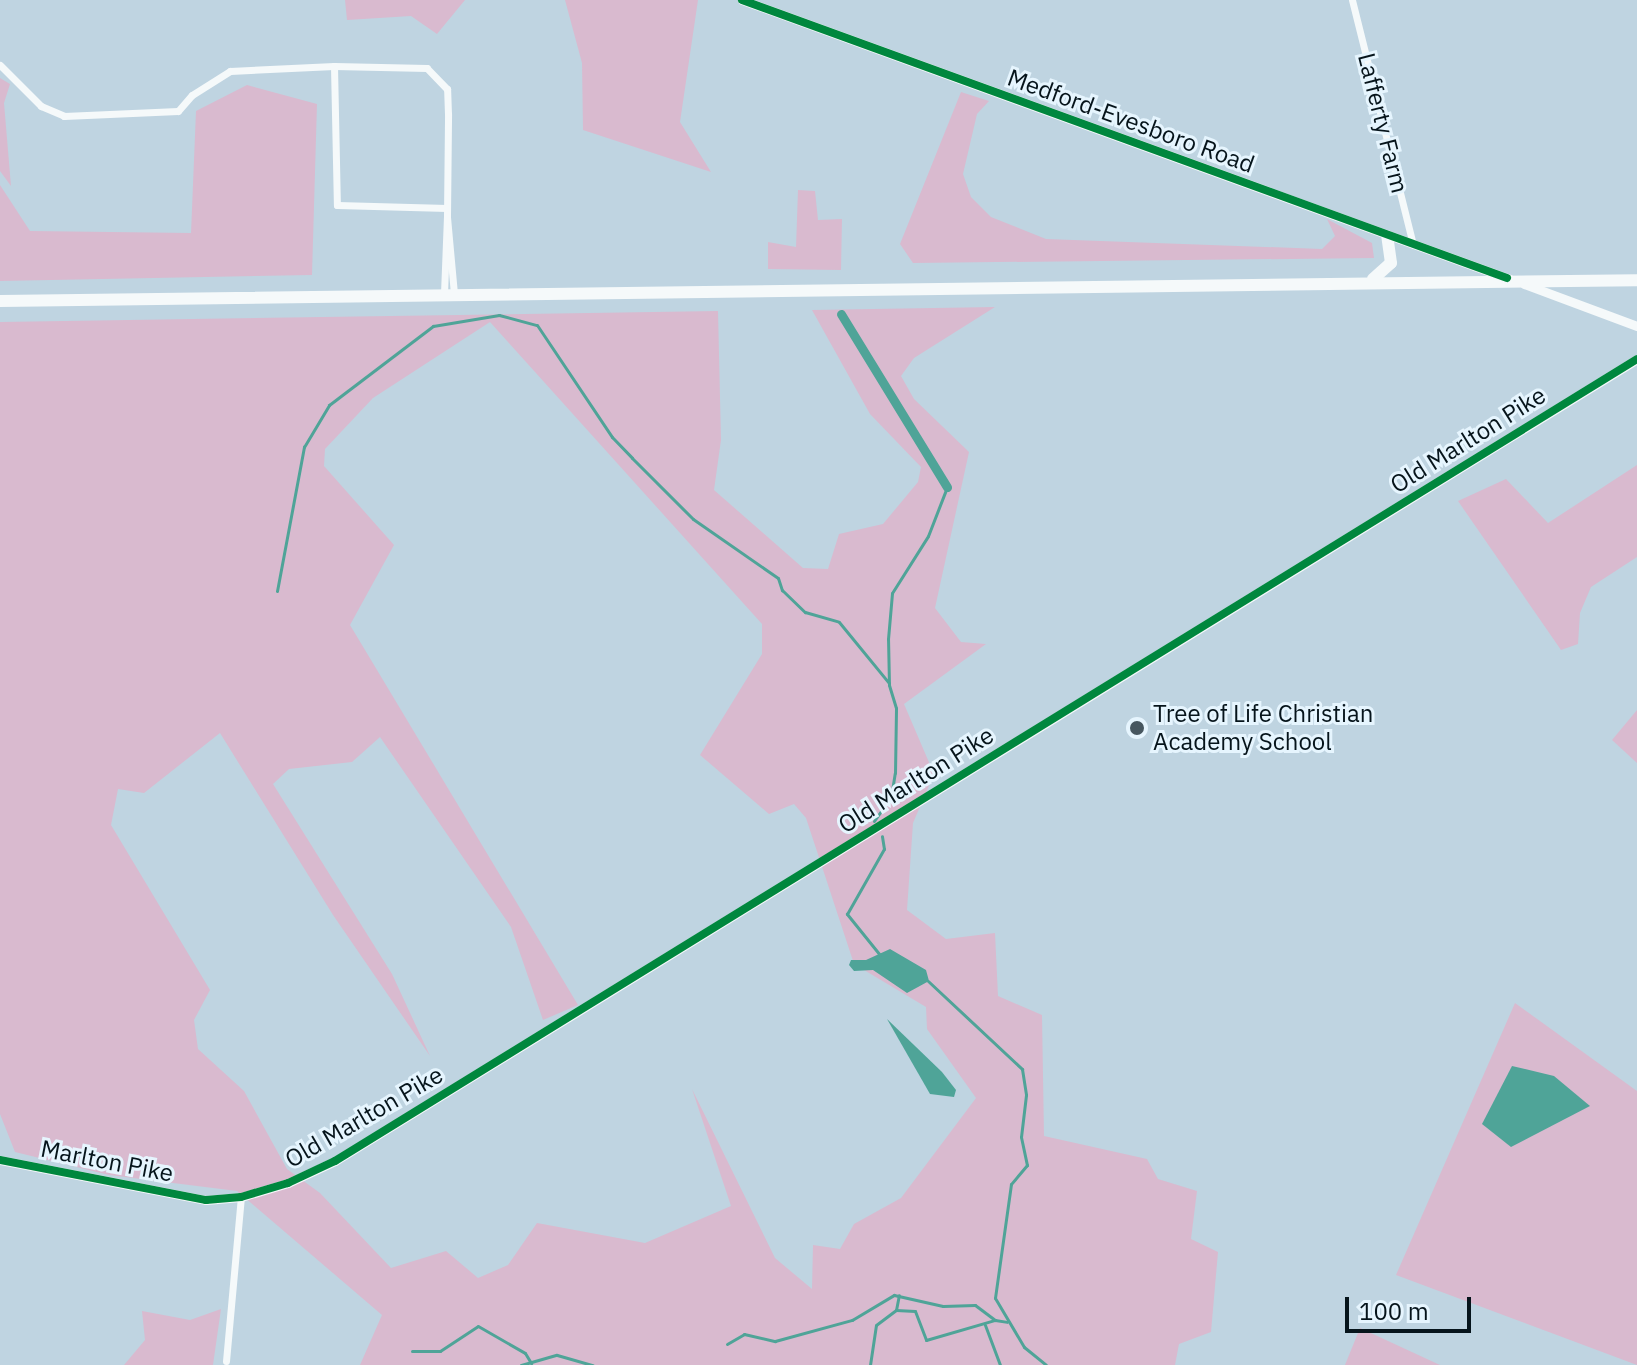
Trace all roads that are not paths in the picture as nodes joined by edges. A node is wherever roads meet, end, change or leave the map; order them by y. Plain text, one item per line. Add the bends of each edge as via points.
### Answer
1 (742, 0) edge
2 (1352, 0) edge
3 (764, 4) edge
4 (0, 65) edge
5 (334, 66) junction
6 (447, 212) junction
7 (1387, 236) junction
8 (1413, 245) junction
9 (1507, 278) junction
10 (1369, 280) junction
11 (1637, 280) edge
12 (449, 294) junction
13 (0, 301) edge
14 (1637, 327) edge
15 (1636, 358) edge
16 (0, 1160) edge
17 (241, 1197) junction
18 (206, 1200) joint
19 (226, 1361) dead end

1 - 3 street, Medford-Evesboro Road
2 - 8 street, Lafferty Farm
3 - 7 street, Medford-Evesboro Road
4 - 5 street via 41,106 64,116 178,111 192,95 230,71
5 - 6 street via 427,68 447,89
5 - 6 street via 337,205
6 - 12 street
7 - 8 street, Medford-Evesboro Road
7 - 10 highway via 1391,263
8 - 9 street, Medford-Evesboro Road
9 - 10 highway
9 - 11 highway
9 - 14 street, Medford-Evesboro Road
10 - 12 highway
12 - 13 highway
15 - 17 street, Old Marlton Pike via 355,1150 288,1183
16 - 18 street, Marlton Pike
17 - 18 street, Old Marlton Pike
17 - 19 street

